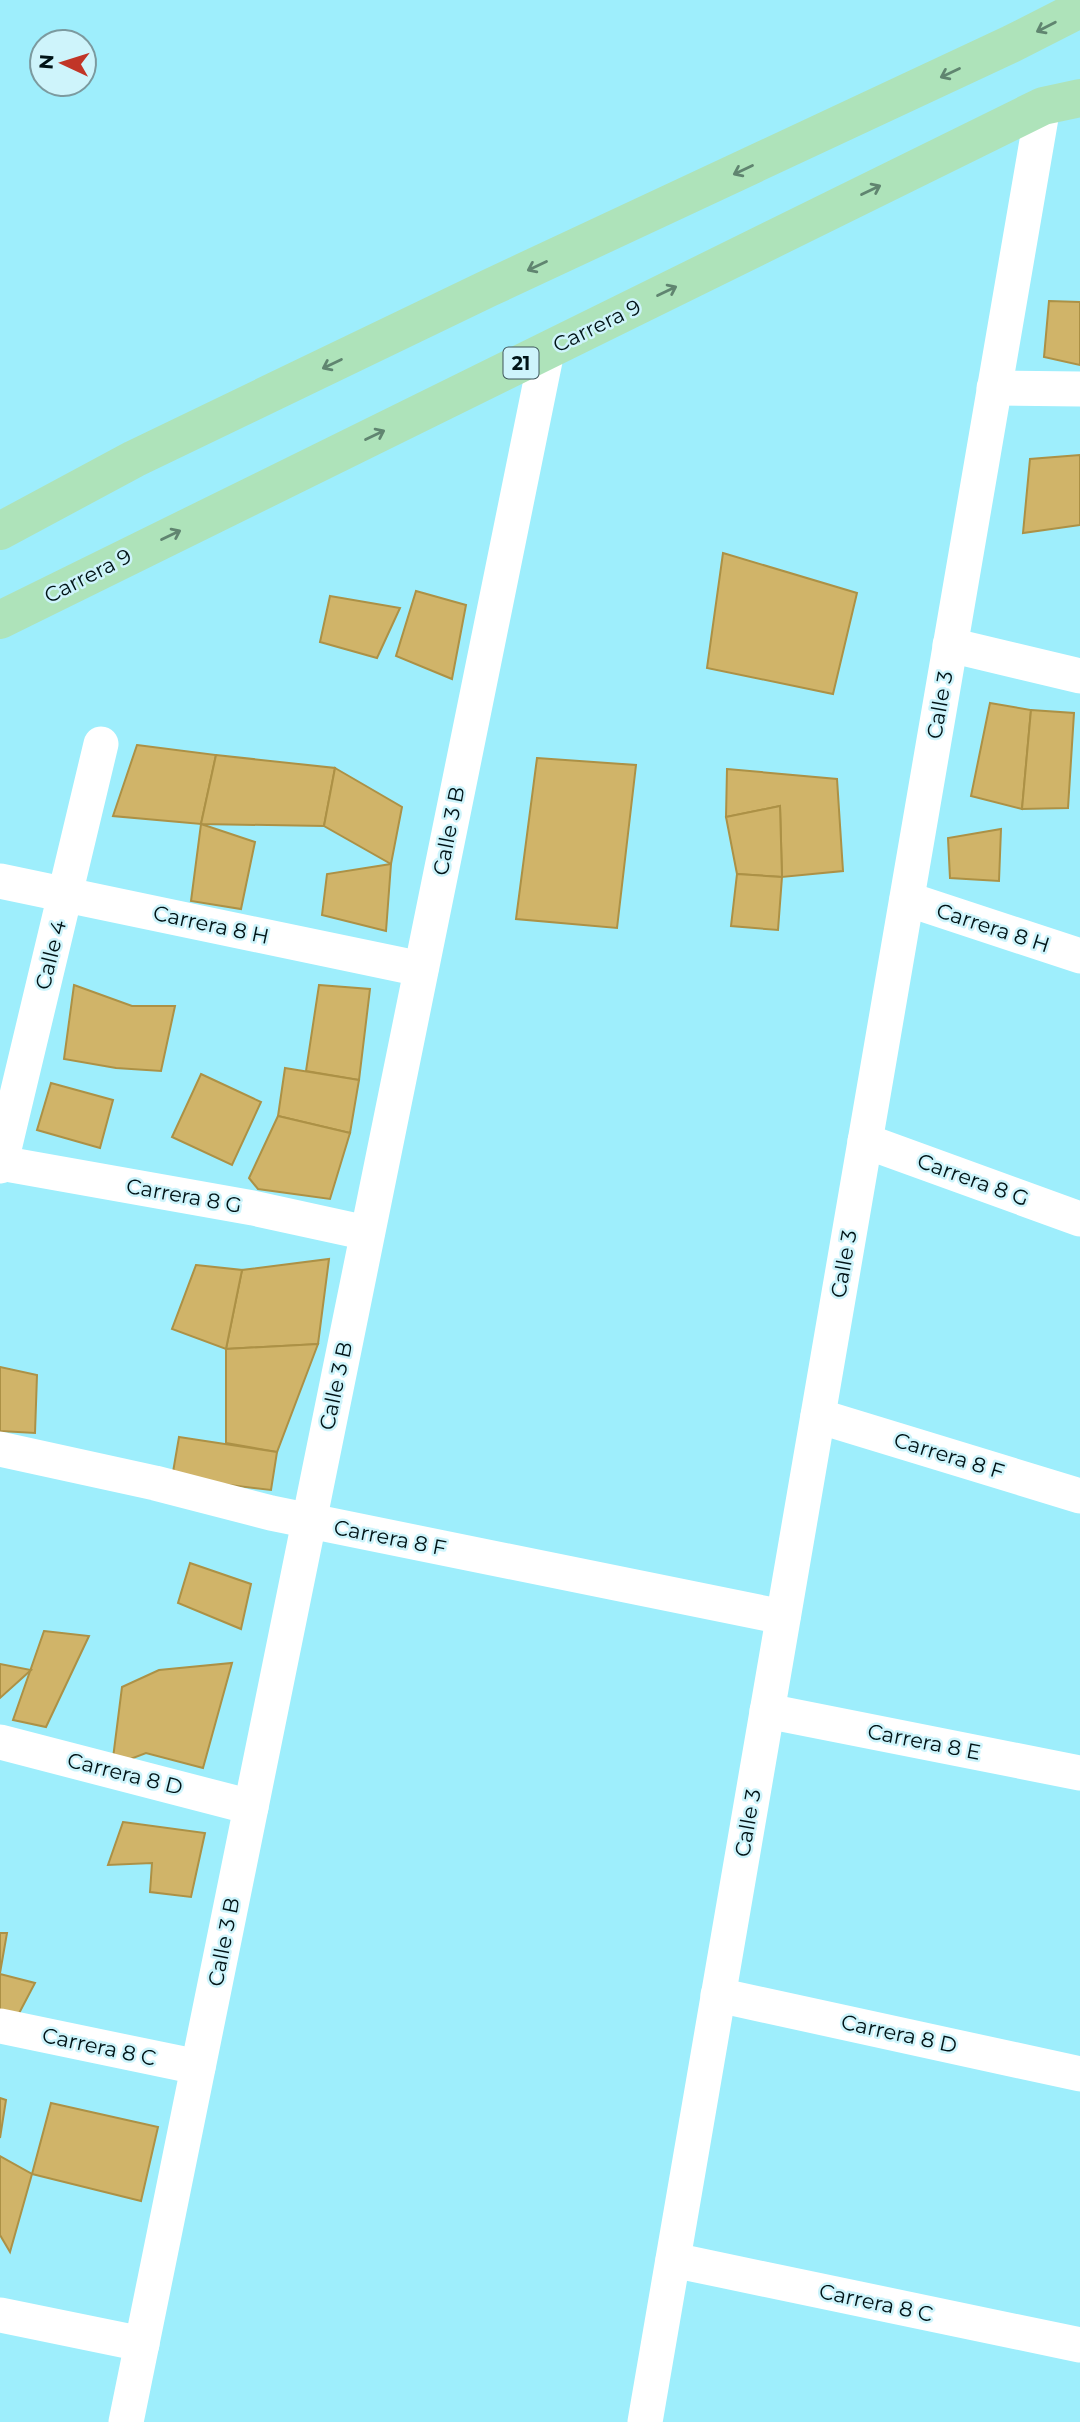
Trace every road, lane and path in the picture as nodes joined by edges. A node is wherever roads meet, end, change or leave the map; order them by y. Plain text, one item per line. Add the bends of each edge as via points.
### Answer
1 (1080, 9) edge
2 (1080, 98) edge
3 (1042, 106) junction
4 (547, 351) junction
5 (994, 388) junction
6 (1080, 389) edge
7 (0, 531) edge
8 (0, 620) edge
9 (950, 645) junction
10 (1080, 676) edge
11 (101, 744) dead end
12 (0, 881) edge
13 (66, 894) junction
14 (907, 899) junction
15 (1080, 957) edge
16 (421, 969) junction
17 (865, 1141) junction
18 (0, 1164) edge
19 (1080, 1219) edge
20 (367, 1233) junction
21 (818, 1416) junction
22 (0, 1449) edge
23 (1080, 1496) edge
24 (309, 1521) junction
25 (783, 1617) junction
26 (767, 1711) junction
27 (0, 1742) edge
28 (1080, 1773) edge
29 (251, 1807) junction
30 (718, 1995) junction
31 (0, 2026) edge
32 (198, 2067) junction
33 (1080, 2074) edge
34 (673, 2260) junction
35 (0, 2315) edge
36 (142, 2344) junction
37 (1080, 2345) edge
38 (126, 2422) edge
39 (645, 2422) edge

1 -> 7 main road via 158,447
2 - 3 main road, 21
4 -> 3 main road, Carrera 9 / 21
3 - 5 street, Calle 3
8 -> 4 main road, Carrera 9 / 21
4 - 16 street, Calle 3 B
5 - 6 street
5 - 9 street, Calle 3
9 - 10 street
9 - 14 street, Calle 3
11 - 13 street, Calle 4
12 - 13 street, Carrera 8 H
13 - 16 street, Carrera 8 H
13 - 18 street, Calle 4
14 - 15 street, Carrera 8 H
14 - 17 street, Calle 3
16 - 20 street, Calle 3 B
17 - 19 street, Carrera 8 G
17 - 21 street, Calle 3
18 - 20 street, Carrera 8 G
20 - 24 street, Calle 3 B
21 - 23 street, Carrera 8 F
21 - 25 street, Calle 3
22 - 24 street, Carrera 8 F
24 - 25 street, Carrera 8 F
24 - 29 street, Calle 3 B
25 - 26 street, Calle 3
26 - 28 street, Carrera 8 E
26 - 30 street, Calle 3
27 - 29 street, Carrera 8 D
29 - 32 street, Calle 3 B
30 - 33 street, Carrera 8 D
30 - 34 street, Calle 3
31 - 32 street, Carrera 8 C
32 - 36 street, Calle 3 B
34 - 37 street, Carrera 8 C
34 - 39 street, Calle 3
35 - 36 street
36 - 38 street, Calle 3 B

